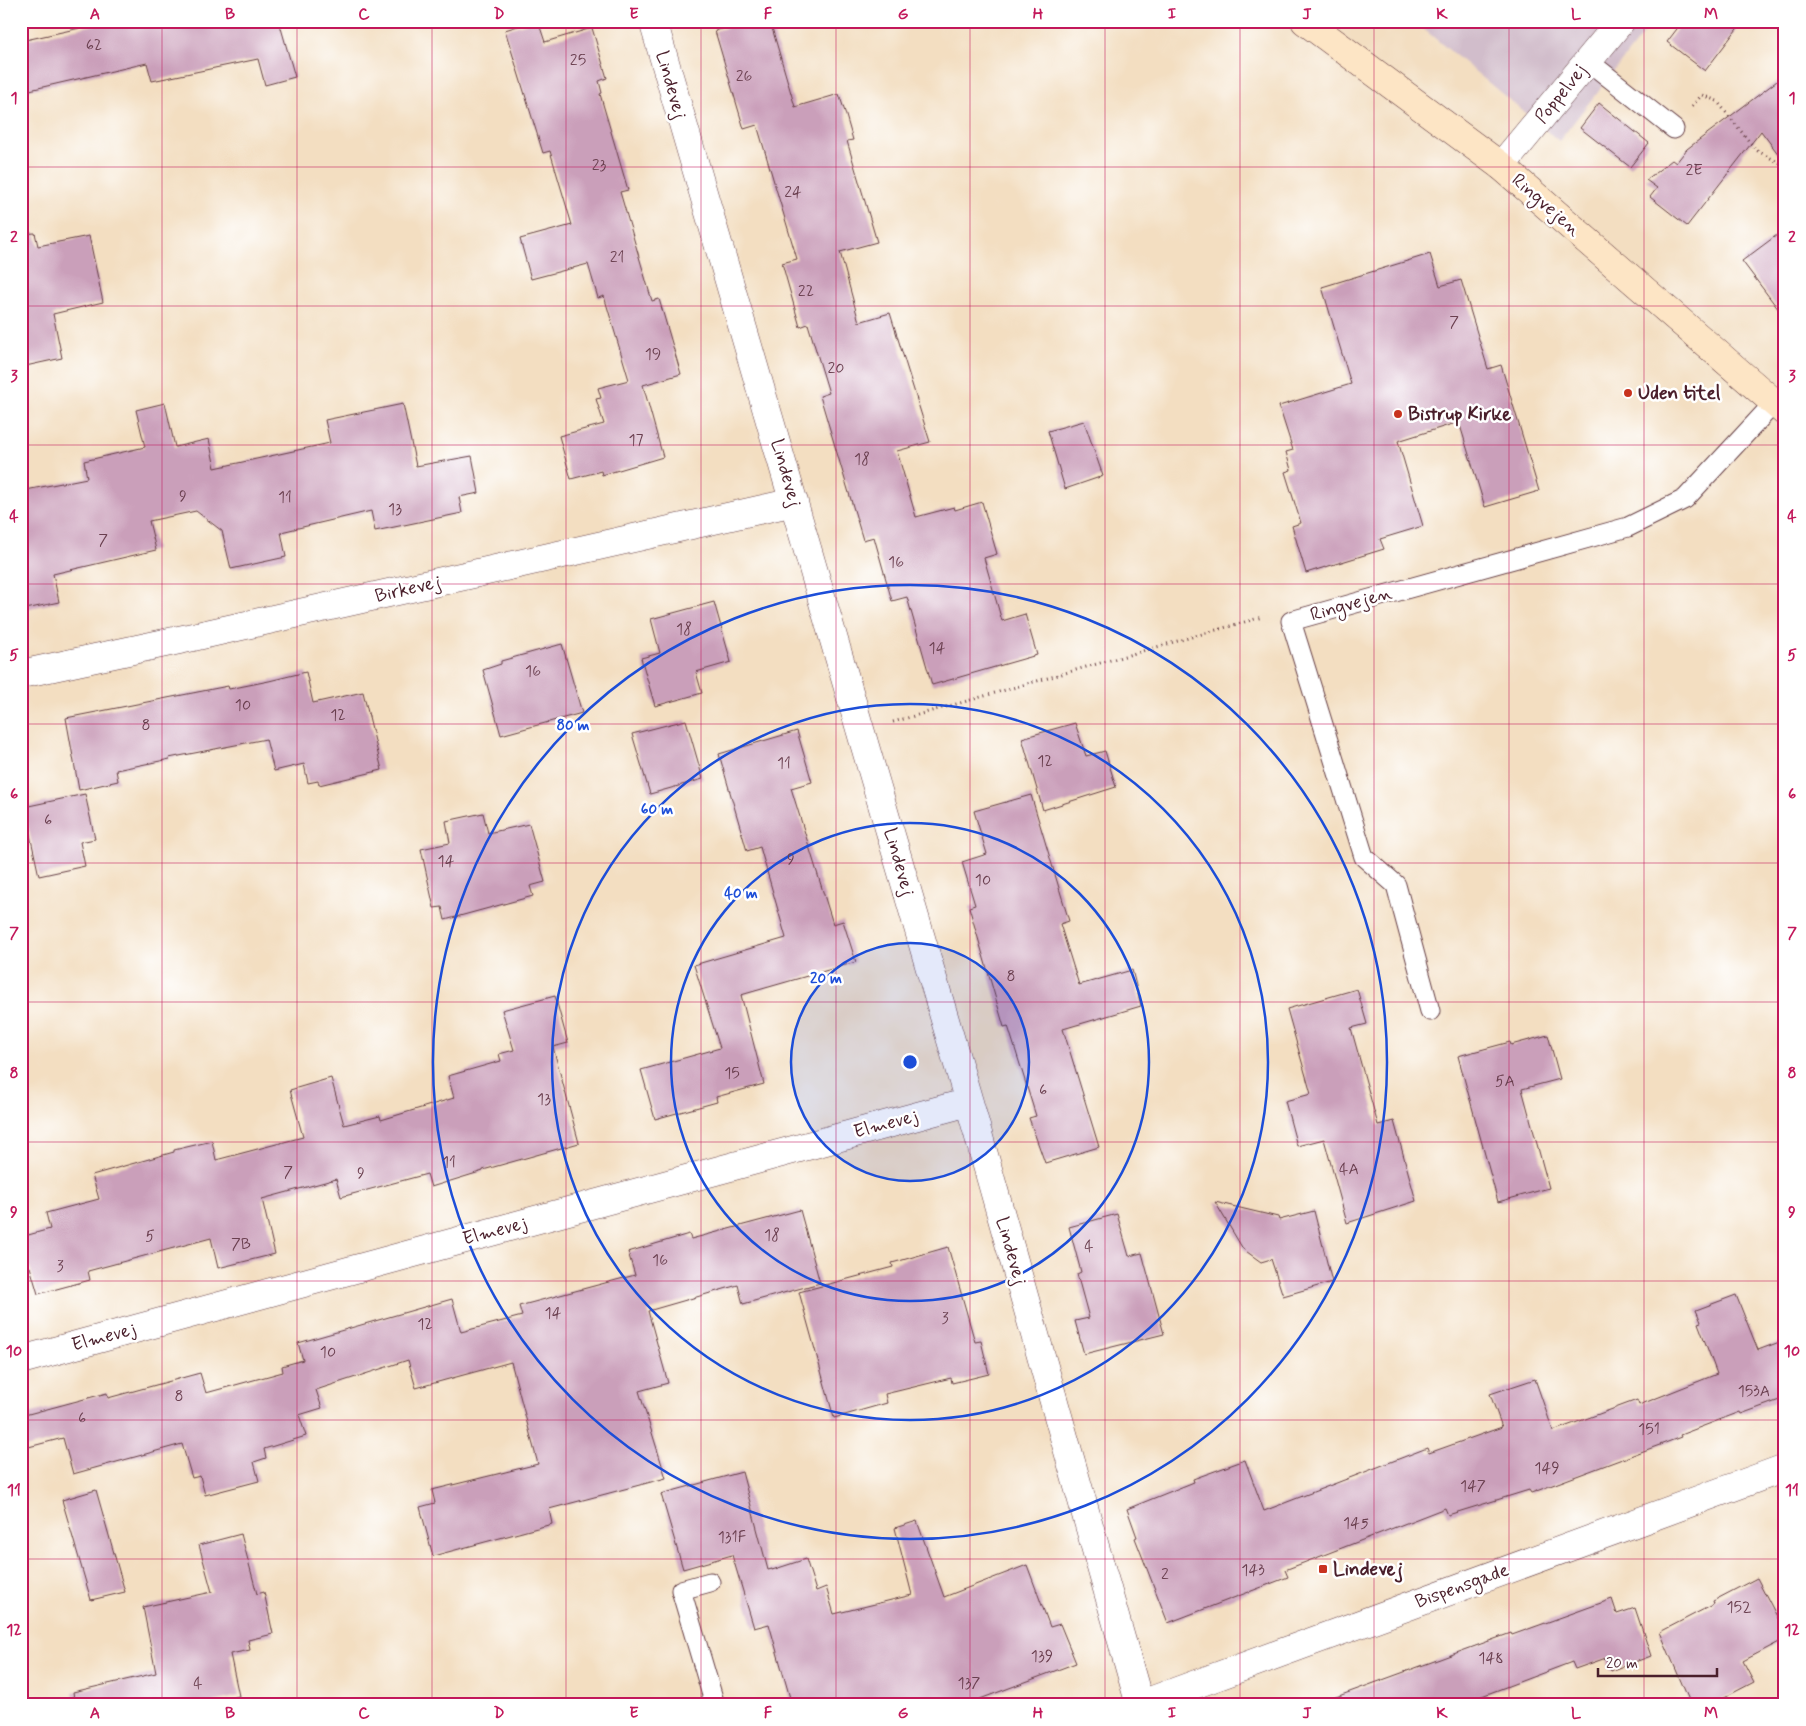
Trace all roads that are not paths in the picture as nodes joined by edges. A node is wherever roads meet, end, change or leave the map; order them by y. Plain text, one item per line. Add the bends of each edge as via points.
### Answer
1 (653, 21) edge
2 (1306, 21) edge
3 (1620, 21) edge
4 (1588, 61) junction
5 (1674, 129) road end
6 (1501, 166) junction
7 (1780, 407) edge
8 (794, 502) junction
9 (21, 674) edge
10 (1430, 1011) dead end
11 (969, 1102) junction
12 (21, 1360) edge
13 (1785, 1468) edge
14 (710, 1582) dead end
15 (715, 1705) edge
16 (1140, 1705) edge

1 - 8 street, Lindevej
2 - 6 main road, Ringvejen
3 - 4 street, Poppelvej
4 - 5 lane
4 - 6 street, Poppelvej
6 - 7 main road, Ringvejen
7 - 10 lane, Ringvejen via 1685,499 1628,527 1291,621 1364,857 1396,885
8 - 9 street, Birkevej
8 - 11 street, Lindevej
11 - 12 street, Elmevej
11 - 16 street, Lindevej
13 - 16 street, Bispensgade
14 - 15 lane via 681,1590

